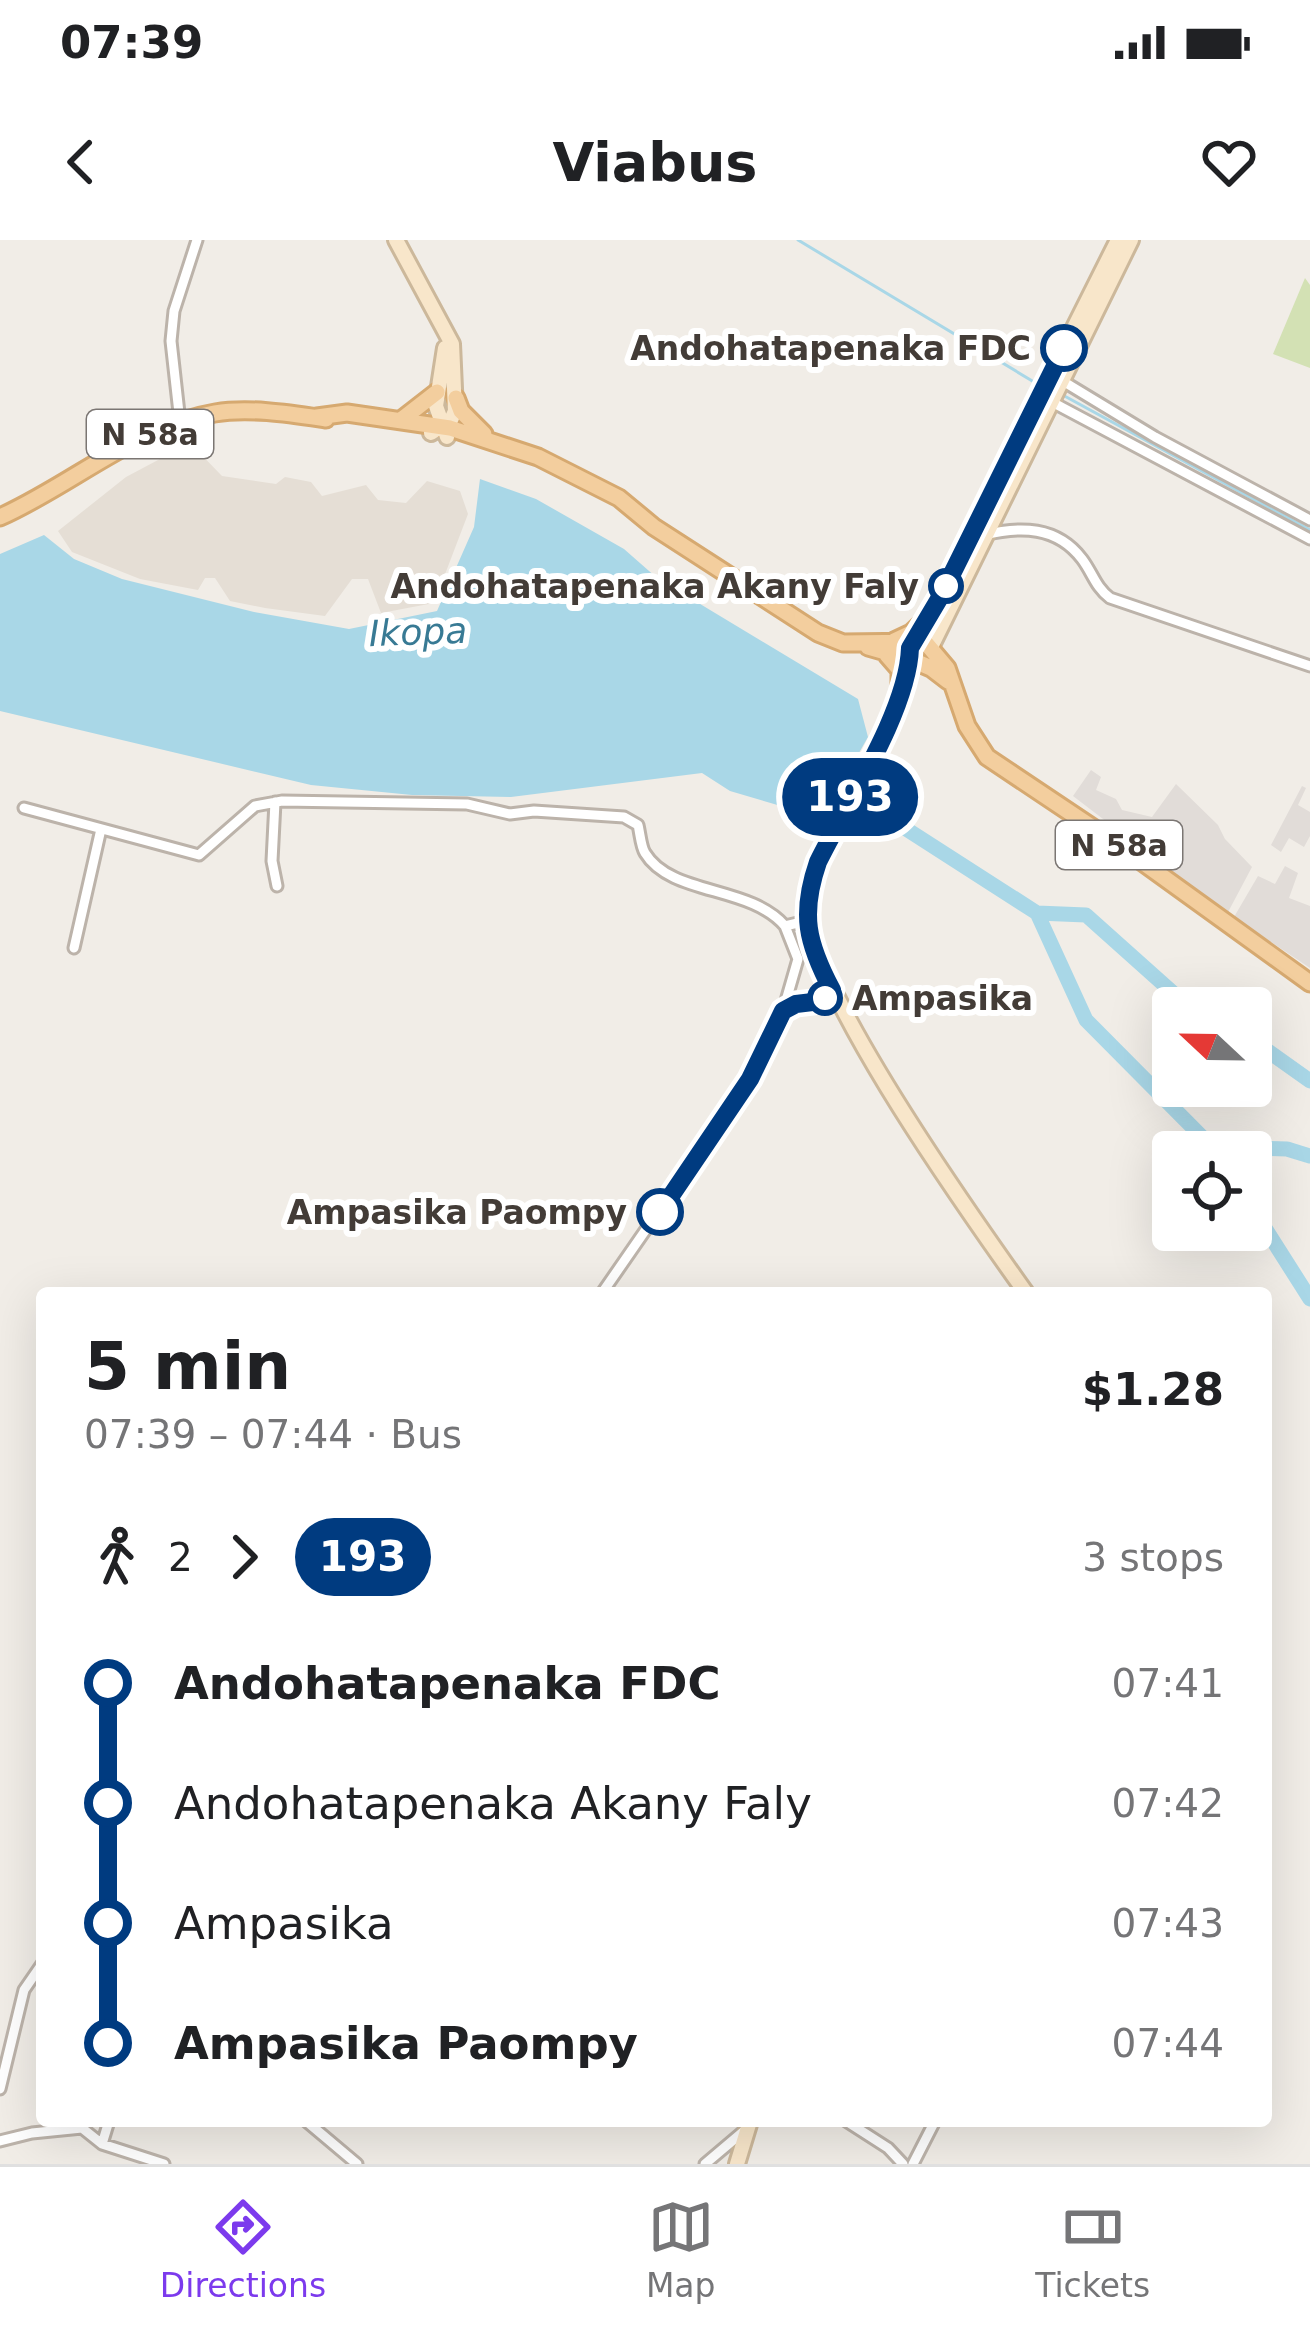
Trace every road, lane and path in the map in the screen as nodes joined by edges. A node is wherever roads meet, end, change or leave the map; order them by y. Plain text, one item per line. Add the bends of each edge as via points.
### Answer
1 (197, 240) edge
2 (396, 240) edge
3 (1118, 240) edge
4 (1130, 240) edge
5 (447, 332) junction
6 (1055, 378) junction
7 (437, 392) junction
8 (456, 398) junction
9 (1045, 399) junction
10 (317, 417) junction
11 (400, 420) junction
12 (180, 423) junction
13 (440, 432) junction
14 (491, 440) junction
15 (564, 470) junction
16 (0, 517) edge
17 (1310, 520) edge
18 (984, 535) junction
19 (1310, 539) edge
20 (930, 615) junction
21 (886, 648) junction
22 (920, 656) junction
23 (1310, 666) edge
24 (898, 702) junction
25 (275, 802) junction
26 (24, 808) dead end
27 (101, 830) junction
28 (277, 886) dead end
29 (806, 921) junction
30 (785, 926) junction
31 (74, 948) dead end
32 (1310, 983) edge
33 (832, 990) junction
34 (783, 1011) junction
35 (606, 1287) edge
36 (1022, 1287) edge
37 (36, 1973) edge
38 (0, 2089) edge
39 (107, 2127) edge
40 (314, 2127) edge
41 (746, 2127) edge
42 (748, 2127) edge
43 (856, 2127) edge
44 (932, 2127) edge
45 (0, 2140) edge
46 (103, 2144) junction
47 (164, 2164) edge
48 (357, 2164) edge
49 (705, 2164) edge
50 (737, 2164) edge
51 (903, 2164) edge
52 (913, 2164) edge

1 - 12 street via 171,341
2 - 5 street
3 - 6 street
4 - 6 street
5 - 7 street
5 - 8 street
6 - 9 street
6 - 17 street
7 - 11 main road
7 - 13 street
8 - 13 street
8 - 14 main road
9 - 18 street
9 - 19 street
9 - 20 street
10 - 11 main road, N 58a
10 - 12 main road, N 58a via 217,412
10 - 13 main road, N 58a
11 - 13 main road, N 58a
12 - 16 main road, N 58a
13 - 14 main road, N 58a
13 - 15 main road, N 58a
14 - 15 main road, N 58a
15 - 21 main road, N 58a via 619,498 787,616 836,640
18 - 22 street
18 - 23 street via 1021,528 1056,537 1110,598
20 - 21 main road
20 - 22 street
21 - 22 main road, N 58a
21 - 24 main road via 900,670
22 - 24 street
22 - 32 main road, N 58a via 954,688 987,757
24 - 29 street via 825,847
25 - 27 street via 255,806 199,855
25 - 28 street
25 - 30 street via 430,802 624,818 668,872 760,905
26 - 27 street
27 - 31 street
29 - 30 street
29 - 33 street
30 - 34 street via 798,959
33 - 34 street
33 - 36 street
34 - 35 street via 750,1079
37 - 38 street via 24,1990
39 - 46 street
40 - 48 street
41 - 49 street
42 - 50 street
43 - 51 street
44 - 52 street
45 - 46 street via 82,2128
46 - 47 street

